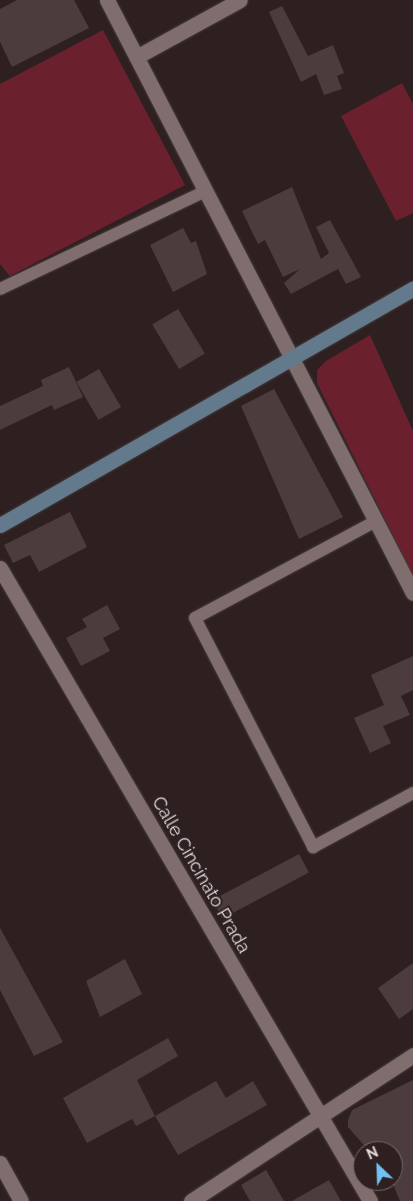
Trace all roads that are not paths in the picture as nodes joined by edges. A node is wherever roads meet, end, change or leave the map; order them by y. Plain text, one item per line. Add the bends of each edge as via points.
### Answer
1 (107, 0) edge
2 (240, 0) edge
3 (138, 56) junction
4 (203, 192) junction
5 (413, 288) edge
6 (0, 289) edge
7 (293, 356) junction
8 (376, 521) junction
9 (0, 525) edge
10 (0, 568) edge
11 (413, 593) edge
12 (413, 793) edge
13 (413, 1055) edge
14 (321, 1118) junction
15 (0, 1163) edge
16 (22, 1201) edge
17 (191, 1201) edge
18 (370, 1201) edge

1 - 3 street
2 - 3 street
3 - 4 street
4 - 6 lane
4 - 7 street
5 - 7 main road
7 - 8 street
7 - 9 main road
8 - 11 street
8 - 12 lane via 194,618 313,848
10 - 14 street, Calle Cincinato Prada
13 - 14 street
14 - 17 street
14 - 18 street, Calle Cincinato Prada
15 - 16 street

